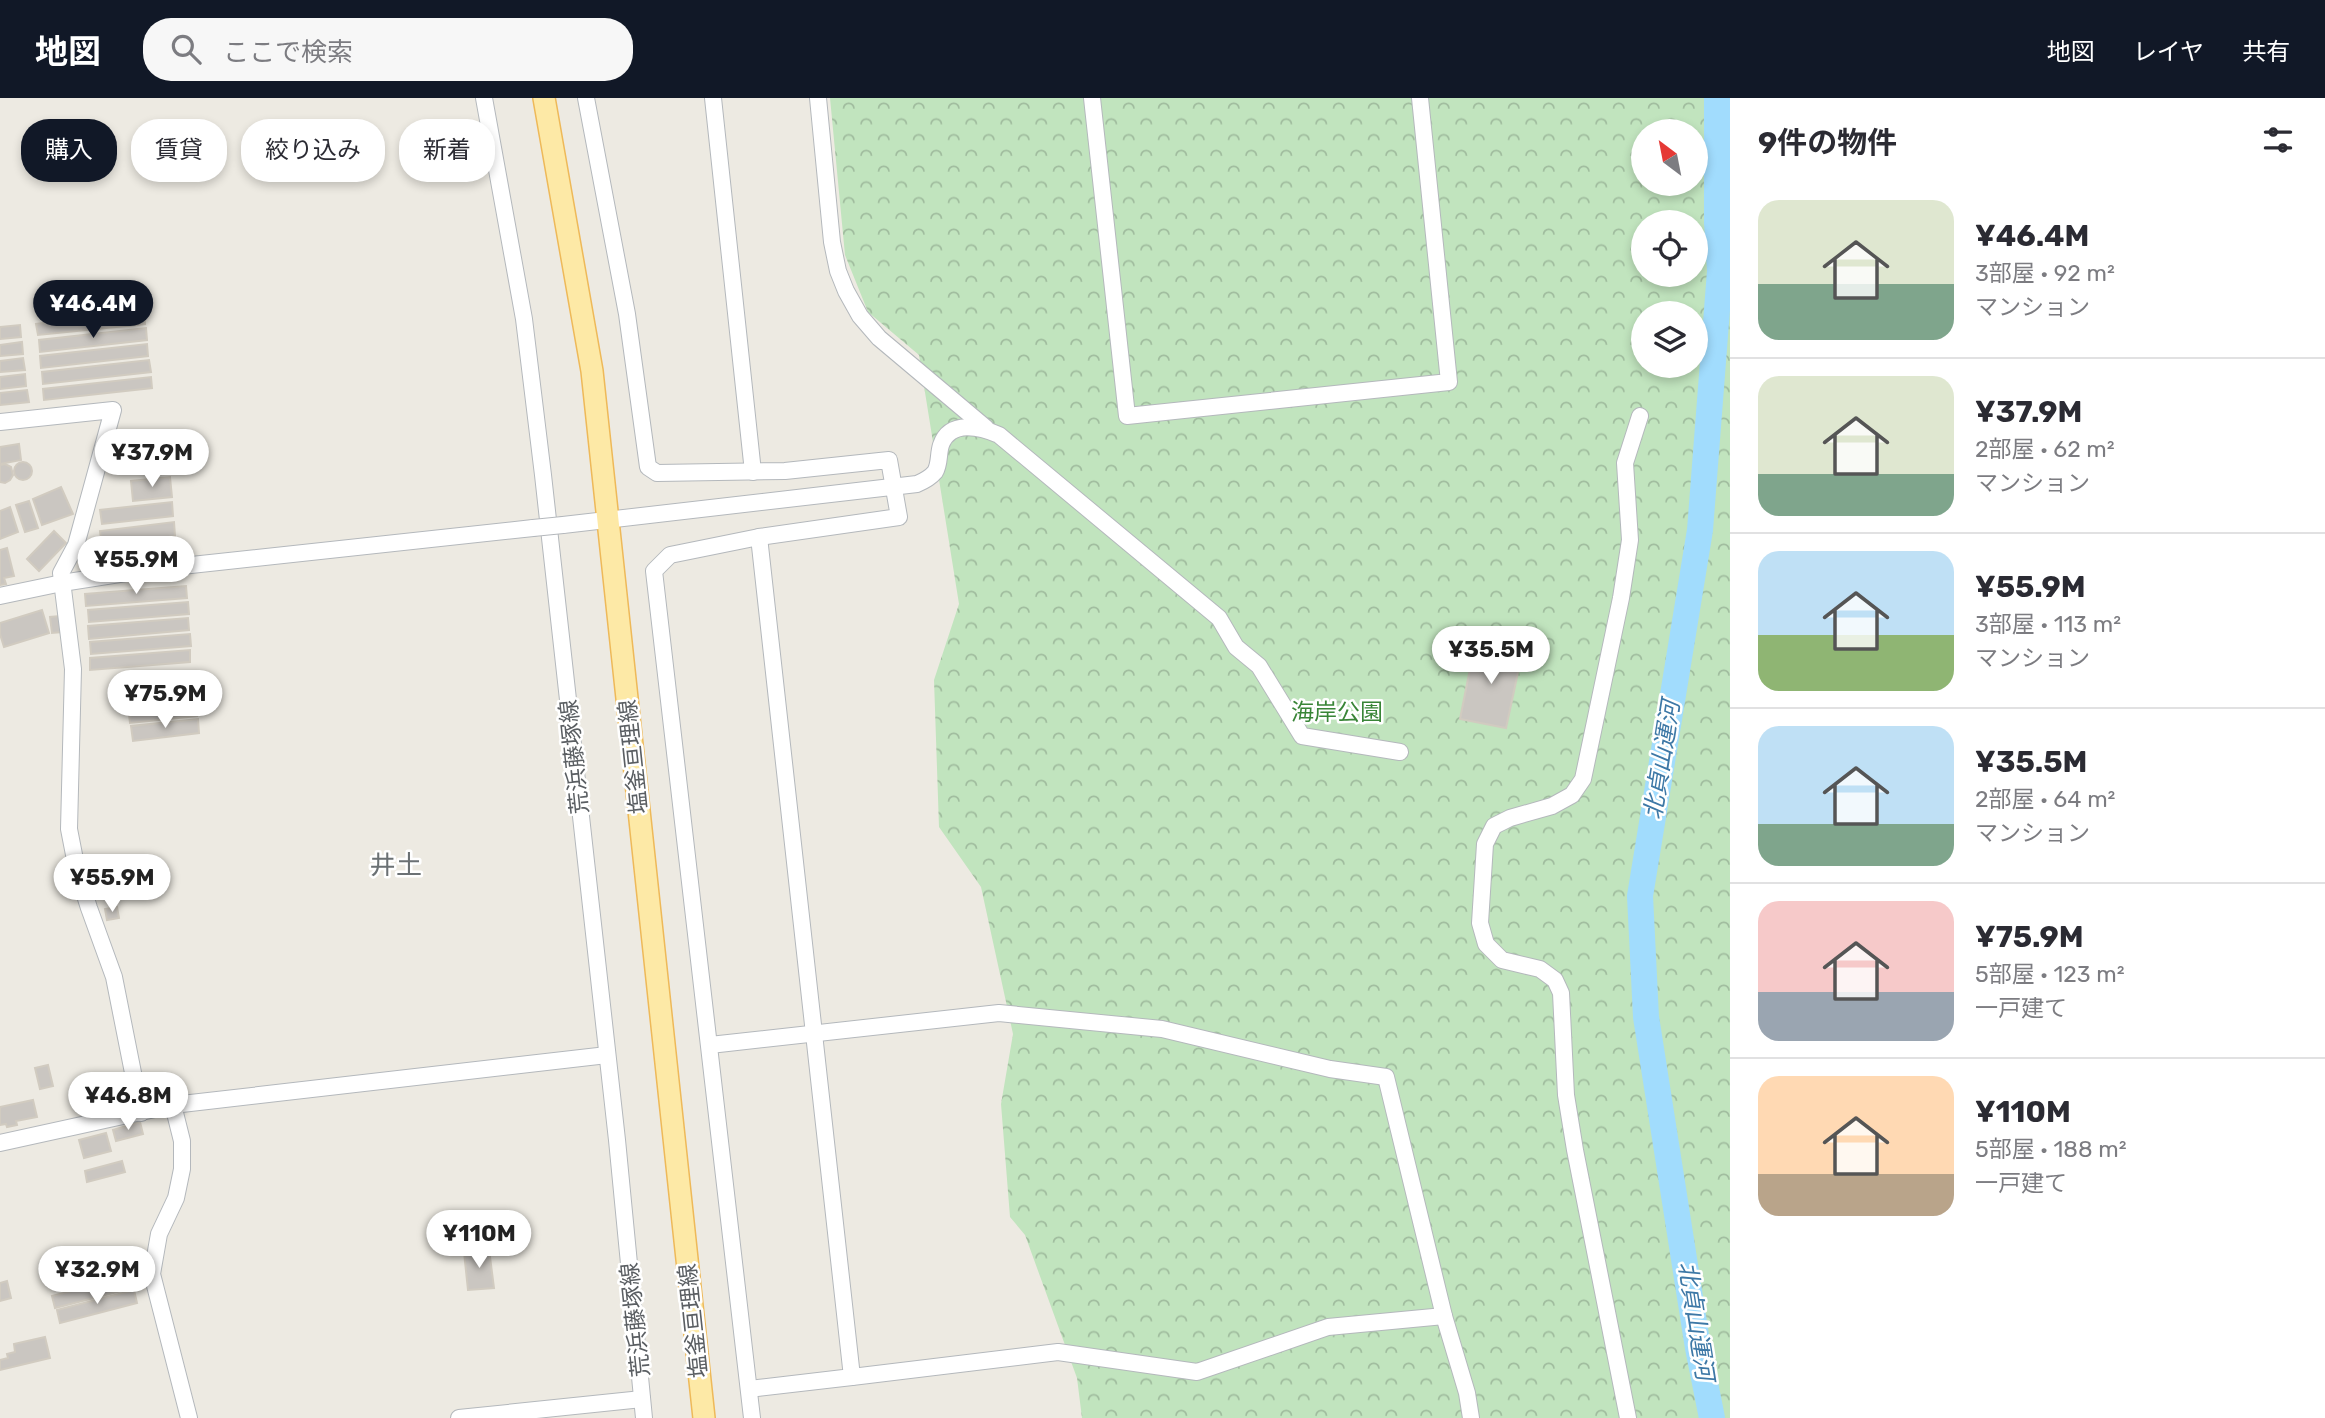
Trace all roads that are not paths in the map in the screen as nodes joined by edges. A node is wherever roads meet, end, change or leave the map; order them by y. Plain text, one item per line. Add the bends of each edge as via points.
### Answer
1 (484, 98) edge
2 (544, 98) edge
3 (586, 98) edge
4 (713, 98) edge
5 (818, 98) edge
6 (1092, 98) edge
7 (1420, 98) edge
8 (1640, 416) dead end
9 (0, 422) edge
10 (990, 431) junction
11 (752, 472) junction
12 (894, 487) junction
13 (608, 520) junction
14 (759, 537) junction
15 (62, 583) junction
16 (0, 596) edge
17 (1400, 752) dead end
18 (814, 1034) junction
19 (710, 1045) junction
20 (607, 1055) junction
21 (173, 1105) junction
22 (141, 1113) junction
23 (0, 1143) edge
24 (1444, 1316) junction
25 (852, 1377) junction
26 (748, 1390) junction
27 (642, 1399) junction
28 (189, 1418) edge
29 (459, 1418) edge
30 (644, 1418) edge
31 (704, 1418) edge
32 (752, 1418) edge
33 (1471, 1418) edge
34 (1628, 1418) edge

1 - 20 street, 荒浜藤塚線 via 524,319
2 - 13 main road, 塩釜亘理線 via 592,371
3 - 11 street via 627,314 648,467 657,473
4 - 11 street
5 - 10 street via 832,243 846,291 879,338
6 - 7 street via 1127,416 1449,382
8 - 34 street via 1625,463 1630,540 1622,598 1583,779 1572,795 1552,806 1494,826 1485,844 1480,923 1486,944 1502,960 1540,969 1555,980 1561,993 1566,1095
9 - 15 street via 113,410 76,544 61,573
10 - 12 street via 968,426 955,430 945,436 937,470 929,478
10 - 17 street via 1219,618 1236,647 1259,666 1302,736
11 - 12 street via 889,460
12 - 13 street
12 - 14 street via 899,517
13 - 15 street, bridge via 196,564
13 - 31 main road, 塩釜亘理線
14 - 18 street
14 - 19 street via 670,555 654,571
15 - 16 street
15 - 22 street via 73,669 69,829 85,895 114,977
18 - 19 street
18 - 24 street via 999,1013 1162,1029 1330,1069 1386,1077
18 - 25 street
19 - 26 street
20 - 21 street
20 - 27 street, 荒浜藤塚線
21 - 22 street
21 - 28 street via 182,1142 182,1168 176,1198 159,1234 152,1274
22 - 23 street
24 - 25 street via 1328,1327 1197,1372 1058,1352
24 - 33 street
25 - 26 street
26 - 32 street
27 - 29 street
27 - 30 street, 荒浜藤塚線

